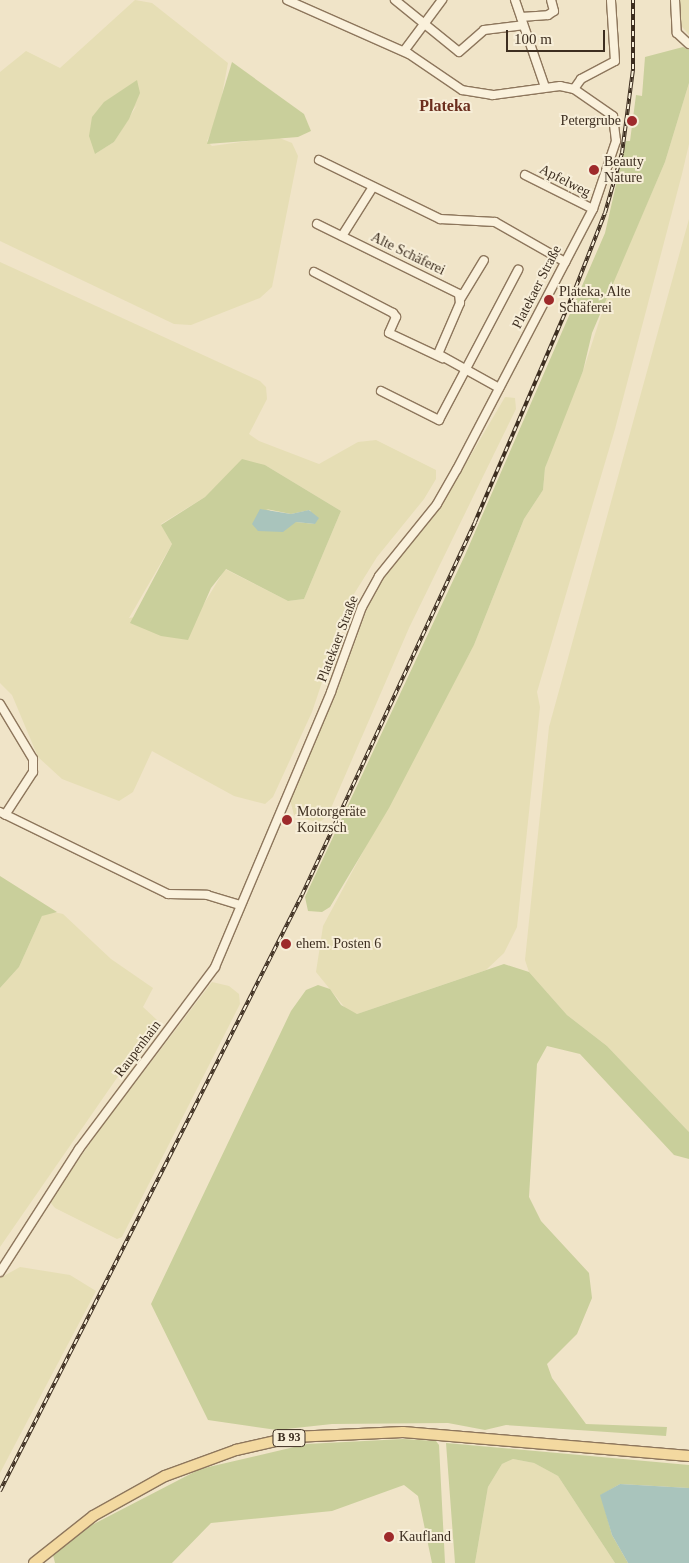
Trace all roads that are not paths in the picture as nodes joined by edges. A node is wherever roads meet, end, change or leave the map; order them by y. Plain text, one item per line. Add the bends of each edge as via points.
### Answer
1 (287, 0) edge
2 (395, 0) edge
3 (442, 0) edge
4 (515, 0) edge
5 (551, 0) edge
6 (612, 0) edge
7 (675, 0) edge
8 (520, 17) junction
9 (523, 25) junction
10 (422, 26) junction
11 (689, 44) edge
12 (404, 51) junction
13 (544, 87) junction
14 (574, 89) junction
15 (320, 160) dead end
16 (526, 175) dead end
17 (373, 187) junction
18 (593, 209) junction
19 (317, 224) dead end
20 (342, 236) junction
21 (484, 260) dead end
22 (565, 262) junction
23 (518, 270) dead end
24 (314, 272) dead end
25 (461, 298) junction
26 (442, 358) junction
27 (467, 371) junction
28 (499, 388) junction
29 (381, 391) dead end
30 (0, 704) edge
31 (293, 779) joint
32 (2, 814) edge
33 (240, 905) junction
34 (0, 1272) edge
35 (689, 1456) edge
36 (34, 1563) edge

1 - 12 street
2 - 10 street
3 - 10 street
4 - 8 street
5 - 8 street via 554,10 548,15
6 - 14 street via 615,61 581,80
7 - 11 street via 677,33
8 - 9 street
9 - 10 street via 484,30 459,52
9 - 13 street
10 - 12 street
12 - 13 street via 462,90 492,95
13 - 14 street
14 - 18 street, Platekaer Straße via 617,123 607,176
15 - 17 street
16 - 18 street, Apfelweg
17 - 20 street
17 - 22 street via 446,221 489,220
18 - 22 street, Platekaer Straße
19 - 20 street, Alte Schäferei
20 - 25 street, Alte Schäferei
21 - 25 street
22 - 28 street, Platekaer Straße
23 - 27 street
24 - 26 street via 393,313 396,317 389,333
25 - 26 street via 437,349
26 - 27 street
27 - 28 street
27 - 29 street via 439,420
28 - 31 street, Platekaer Straße via 441,498 373,585
30 - 32 street via 33,758 33,772
31 - 33 street, Raupenhain
32 - 33 street via 168,894 207,895
33 - 34 street, Raupenhain via 215,967 45,1201
35 - 36 main road, B 93 via 403,1432 293,1437 236,1450 165,1476 98,1513

